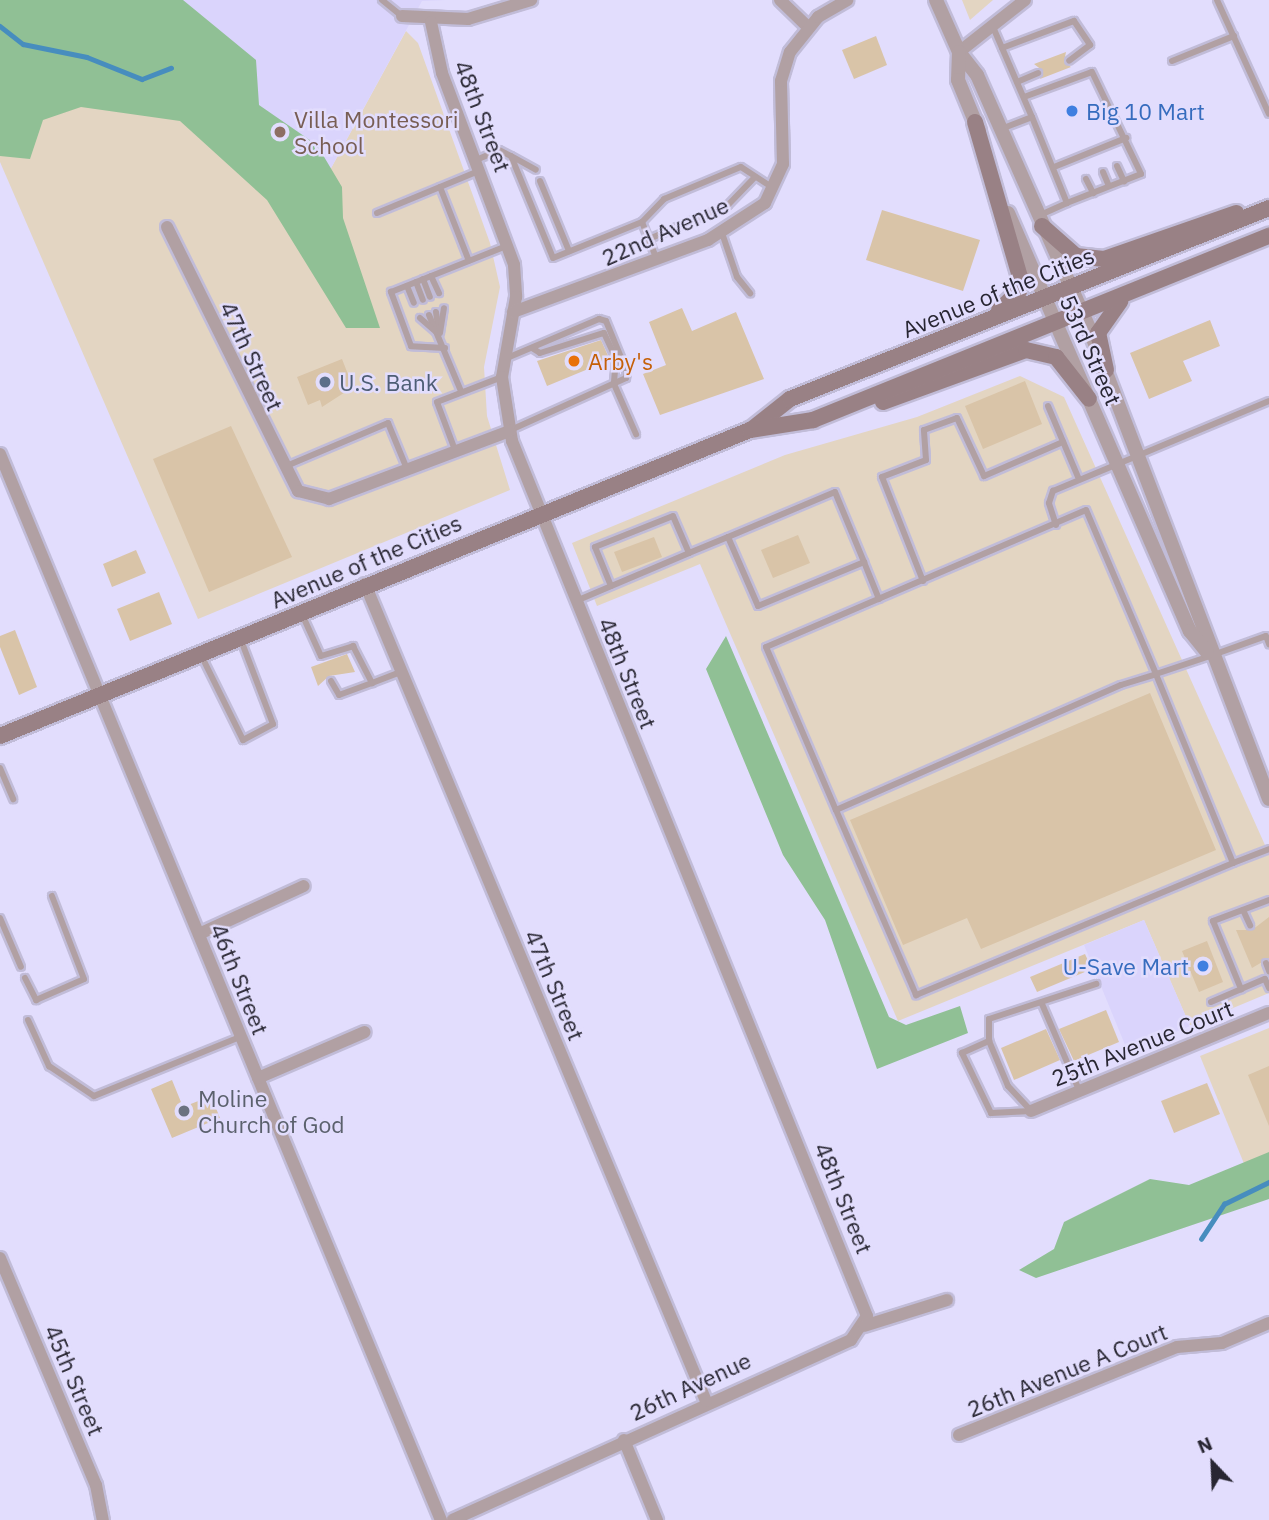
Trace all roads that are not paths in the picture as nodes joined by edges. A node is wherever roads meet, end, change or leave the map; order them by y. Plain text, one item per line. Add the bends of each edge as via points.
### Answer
1 (382, 0) edge
2 (531, 0) edge
3 (780, 0) edge
4 (848, 0) edge
5 (936, 0) edge
6 (1025, 0) edge
7 (1217, 0) edge
8 (402, 16) joint
9 (431, 22) junction
10 (808, 27) junction
11 (993, 27) junction
12 (1234, 36) junction
13 (1003, 48) junction
14 (958, 52) junction
15 (1069, 61) dead end
16 (1172, 61) dead end
17 (1038, 74) dead end
18 (1017, 82) junction
19 (1024, 97) junction
20 (1269, 114) edge
21 (1032, 117) junction
22 (975, 122) junction
23 (1001, 129) junction
24 (1126, 138) junction
25 (511, 156) junction
26 (478, 165) junction
27 (1117, 166) dead end
28 (1054, 167) junction
29 (536, 170) dead end
30 (1103, 172) dead end
31 (755, 177) junction
32 (1086, 179) dead end
33 (540, 181) dead end
34 (1124, 181) junction
35 (1109, 186) junction
36 (440, 187) junction
37 (774, 188) junction
38 (1093, 193) junction
39 (1067, 203) junction
40 (1269, 207) edge
41 (377, 213) dead end
42 (1040, 221) junction
43 (642, 222) junction
44 (167, 227) dead end
45 (722, 233) junction
46 (1269, 236) edge
47 (649, 239) junction
48 (509, 244) junction
49 (569, 251) junction
50 (657, 260) junction
51 (468, 261) junction
52 (431, 276) junction
53 (423, 279) junction
54 (416, 282) junction
55 (407, 286) junction
56 (1069, 288) junction
57 (1138, 289) junction
58 (439, 293) dead end
59 (750, 293) dead end
60 (430, 297) dead end
61 (1043, 298) junction
62 (423, 300) dead end
63 (414, 303) dead end
64 (444, 308) dead end
65 (513, 312) junction
66 (1082, 312) junction
67 (432, 313) dead end
68 (420, 318) dead end
69 (1055, 323) junction
70 (979, 324) junction
71 (440, 335) junction
72 (445, 348) junction
73 (532, 348) junction
74 (504, 359) junction
75 (1106, 370) junction
76 (502, 377) junction
77 (614, 384) junction
78 (461, 391) junction
79 (1089, 399) junction
80 (1269, 401) edge
81 (1048, 406) dead end
82 (813, 420) junction
83 (751, 430) junction
84 (510, 431) junction
85 (636, 434) dead end
86 (1063, 442) junction
87 (455, 450) junction
88 (0, 454) edge
89 (1137, 455) junction
90 (1115, 463) junction
91 (282, 468) junction
92 (407, 469) junction
93 (3, 470) edge
94 (1079, 477) junction
95 (541, 513) junction
96 (1056, 525) junction
97 (728, 537) junction
98 (689, 554) junction
99 (864, 562) junction
100 (923, 580) junction
101 (365, 584) junction
102 (611, 586) junction
103 (878, 599) junction
104 (576, 601) junction
105 (301, 612) junction
106 (240, 638) junction
107 (1269, 644) edge
108 (201, 654) junction
109 (1210, 656) junction
110 (401, 672) junction
111 (1156, 674) junction
112 (331, 681) dead end
113 (372, 683) junction
114 (99, 696) junction
115 (0, 736) edge
116 (0, 768) edge
117 (2, 780) edge
118 (1266, 784) edge
119 (13, 799) dead end
120 (1269, 799) edge
121 (836, 810) junction
122 (1269, 849) edge
123 (1233, 863) junction
124 (304, 886) dead end
125 (52, 896) dead end
126 (1269, 900) edge
127 (1243, 910) junction
128 (0, 918) edge
129 (1250, 925) dead end
130 (199, 934) junction
131 (1266, 963) dead end
132 (21, 967) dead end
133 (1269, 971) edge
134 (25, 978) dead end
135 (1267, 978) edge
136 (1096, 984) dead end
137 (1269, 988) edge
138 (1241, 989) junction
139 (1211, 1002) dead end
140 (1042, 1004) junction
141 (1269, 1013) edge
142 (28, 1020) dead end
143 (365, 1032) dead end
144 (240, 1037) junction
145 (989, 1041) junction
146 (258, 1078) junction
147 (1080, 1092) junction
148 (1031, 1111) junction
149 (0, 1258) edge
150 (947, 1300) dead end
151 (1269, 1323) edge
152 (864, 1326) junction
153 (706, 1401) junction
154 (959, 1435) dead end
155 (624, 1440) junction
156 (103, 1520) edge
157 (440, 1520) edge
158 (453, 1520) edge
159 (657, 1520) edge

1 - 8 lane
2 - 9 street via 468,19
3 - 10 street
4 - 10 street, 22nd Avenue
5 - 14 street, 53rd Street
6 - 11 street
7 - 12 lane
8 - 9 street
9 - 26 street, 48th Street via 442,73
10 - 37 street, 22nd Avenue via 790,52 781,81 784,148
11 - 13 lane
11 - 14 street
12 - 16 lane
12 - 20 lane
13 - 15 lane via 1074,21 1090,45
13 - 18 lane
14 - 22 street, 53rd Street via 958,80
14 - 23 street, 53rd Street via 977,75
17 - 18 lane
18 - 19 lane
19 - 21 lane
19 - 24 lane via 1092,72
21 - 23 lane
21 - 28 lane
22 - 61 street, 53rd Street
22 - 70 main road via 1020,276 1008,304
23 - 42 street, 53rd Street
24 - 28 lane via 1095,155
24 - 34 lane via 1141,174
25 - 26 lane via 499,150
25 - 29 lane
25 - 49 lane via 553,258
26 - 36 lane
26 - 48 street, 48th Street
27 - 34 lane
28 - 39 lane
30 - 35 lane
31 - 37 lane
31 - 43 lane via 741,167 664,199 653,217
31 - 47 lane via 728,205
32 - 38 lane
33 - 49 lane
34 - 35 lane
35 - 38 lane
36 - 41 lane
36 - 51 lane
37 - 45 street, 22nd Avenue via 765,203
38 - 39 lane
39 - 42 lane
40 - 42 main road via 1212,218 1104,259 1076,256
40 - 56 main road, Avenue of the Cities
42 - 56 street, 53rd Street
43 - 47 lane
43 - 49 lane
44 - 91 street, 47th Street
45 - 50 street, 22nd Avenue
45 - 59 lane via 737,277
46 - 57 main road, Avenue of the Cities
47 - 50 lane
48 - 51 lane
48 - 65 street, 48th Street
50 - 65 street, 22nd Avenue
51 - 52 lane
52 - 53 lane
52 - 58 lane
53 - 54 lane
53 - 60 lane
54 - 55 lane
54 - 62 lane
55 - 63 lane
55 - 72 lane via 391,292 411,346
56 - 61 main road, Avenue of the Cities
56 - 66 street, 53rd Street
57 - 66 main road, Avenue of the Cities
57 - 75 main road via 1111,307 1099,326
61 - 69 street, 53rd Street
61 - 70 main road, Avenue of the Cities
64 - 71 lane
65 - 74 street, 48th Street
66 - 69 main road, Avenue of the Cities
66 - 75 street, 53rd Street
67 - 71 lane
68 - 71 lane
69 - 79 street, 53rd Street
69 - 82 main road, Avenue of the Cities
70 - 83 main road, Avenue of the Cities via 790,399
71 - 72 lane
72 - 78 lane
73 - 74 lane
73 - 77 lane via 540,353 604,333 616,359
73 - 77 lane via 606,321 626,372
74 - 76 street, 48th Street
75 - 89 street, 53rd Street
76 - 78 lane
76 - 84 street, 48th Street
77 - 84 lane
77 - 85 lane
78 - 87 lane via 437,401
79 - 82 main road via 1056,357 1026,350 910,395
79 - 90 street, 53rd Street
80 - 89 lane
81 - 86 lane
82 - 83 main road, Avenue of the Cities
83 - 95 main road, Avenue of the Cities
84 - 87 street
84 - 95 street, 48th Street
86 - 94 lane
86 - 100 lane via 984,476 957,418 924,430 926,460 883,477
87 - 92 street
88 - 93 street, 46th Street
89 - 90 lane
89 - 109 street, 53rd Street
90 - 94 lane
90 - 109 street, 53rd Street via 1190,631
91 - 92 street, 47th Street via 308,495 328,499
91 - 92 lane via 387,423
93 - 114 street, 46th Street
94 - 96 lane via 1054,491 1049,503
95 - 101 main road, Avenue of the Cities
95 - 104 street, 48th Street
96 - 100 lane
96 - 111 lane via 1086,510
97 - 98 lane
97 - 99 lane via 758,606
97 - 99 lane via 835,492
98 - 102 lane
98 - 102 lane via 673,516 595,547
99 - 103 lane
100 - 103 lane
101 - 105 main road, Avenue of the Cities
101 - 110 street, 47th Street
102 - 104 lane
103 - 121 lane via 766,647
104 - 152 street, 48th Street via 864,1305
105 - 106 main road, Avenue of the Cities
105 - 113 lane via 322,659 353,646
106 - 108 main road, Avenue of the Cities
106 - 108 lane via 272,715 269,730 239,740
107 - 109 lane via 1266,636
108 - 114 main road, Avenue of the Cities
109 - 111 lane
109 - 118 street, 53rd Street
110 - 113 lane
110 - 153 street, 47th Street
111 - 121 lane
111 - 123 lane
112 - 113 lane via 339,695
114 - 115 main road, Avenue of the Cities
114 - 130 street, 46th Street
116 - 117 lane
117 - 119 lane
118 - 120 street, 53rd Street
121 - 123 lane via 916,995
122 - 123 lane
124 - 130 street
125 - 134 lane via 83,979 36,1000
126 - 127 lane
127 - 129 lane
127 - 138 lane via 1213,921
128 - 132 lane
130 - 144 street, 46th Street
131 - 133 lane
135 - 137 lane
135 - 138 lane
136 - 140 lane
138 - 139 lane
140 - 145 lane via 989,1019
140 - 147 lane
141 - 147 street, 25th Avenue Court
142 - 144 lane via 49,1066 94,1096
143 - 146 street
144 - 146 street, 46th Street
145 - 148 lane via 1008,1086
145 - 148 lane via 962,1053 991,1113
146 - 157 street, 46th Street
147 - 148 street, 25th Avenue Court
149 - 156 street, 45th Street via 96,1485
150 - 152 street, 26th Avenue
151 - 154 street, 26th Avenue A Court via 1222,1343 1177,1347
152 - 153 street, 26th Avenue via 850,1340
153 - 155 street, 26th Avenue
155 - 158 street, 26th Avenue
155 - 159 street

